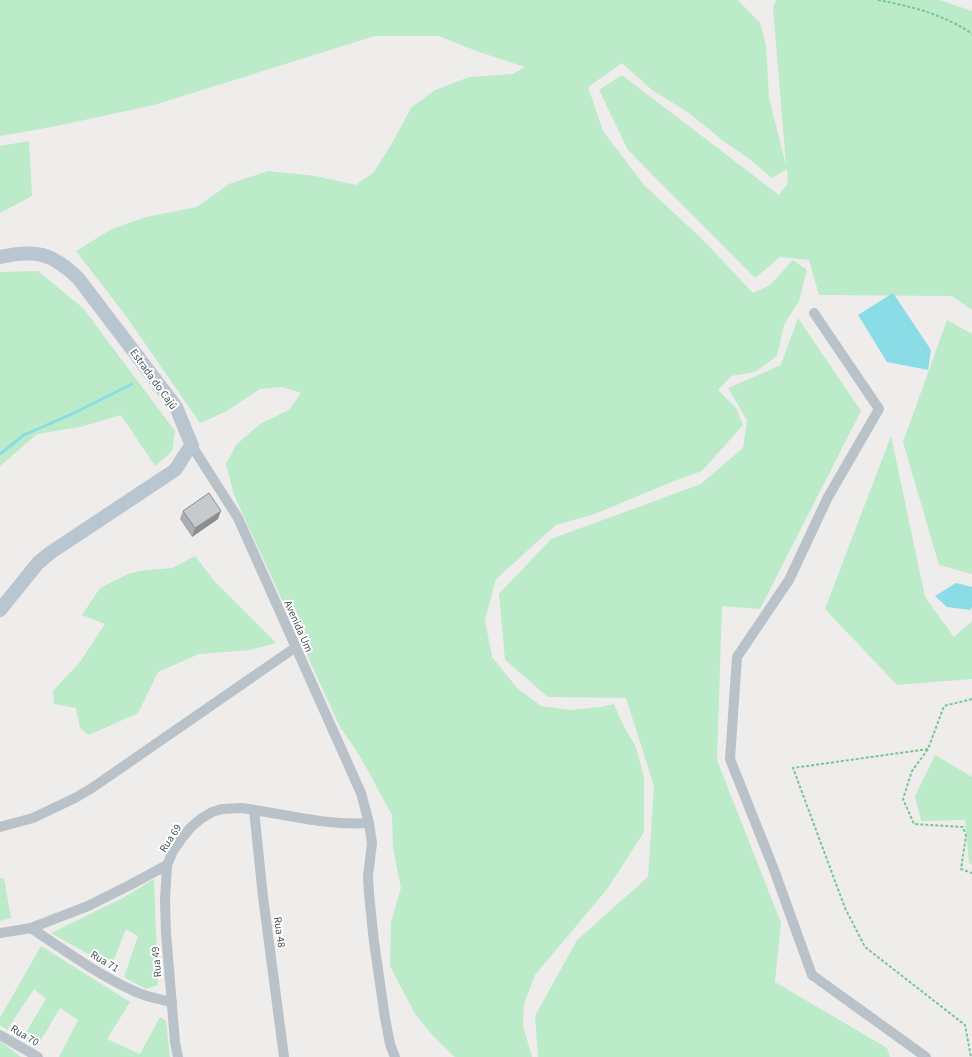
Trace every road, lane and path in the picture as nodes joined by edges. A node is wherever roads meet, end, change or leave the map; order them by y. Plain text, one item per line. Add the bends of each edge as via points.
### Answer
1 (878, 0) edge
2 (972, 34) edge
3 (0, 257) edge
4 (814, 314) dead end
5 (192, 446) junction
6 (0, 610) edge
7 (296, 647) junction
8 (972, 699) edge
9 (928, 749) junction
10 (254, 810) junction
11 (369, 823) junction
12 (0, 827) edge
13 (167, 865) junction
14 (972, 873) edge
15 (31, 928) junction
16 (0, 932) edge
17 (172, 1002) junction
18 (0, 1034) edge
19 (38, 1057) edge
20 (178, 1057) edge
21 (284, 1057) edge
22 (395, 1057) edge
23 (926, 1057) edge
24 (971, 1057) edge

1 - 2 path via 944,19
3 - 5 main road, Estrada do Cajú via 44,255 66,266 176,407
4 - 23 street via 879,409 828,498 789,580 737,657 730,759 812,975
5 - 6 main road via 175,470 38,563
5 - 7 street, Avenida Um via 238,518
7 - 11 street, Avenida Um via 361,793
7 - 12 street via 75,798 33,818
8 - 9 path via 944,706
9 - 14 path via 912,771 903,799 914,824 963,827 966,836 961,870
9 - 24 path via 793,768 845,908 865,947 965,1025
10 - 11 street, Rua 69 via 324,822
10 - 13 street, Rua 69 via 222,809 202,818 182,838
10 - 21 street, Rua 48
11 - 22 street, Avenida Um via 372,843 368,876 374,942 385,1018
13 - 15 street, Rua 69 via 88,906
13 - 17 street, Rua 49 via 166,932
15 - 16 street, Rua 69
15 - 17 street, Rua 71 via 119,984 153,998
17 - 20 street, Rua 49
18 - 19 street, Rua 70

